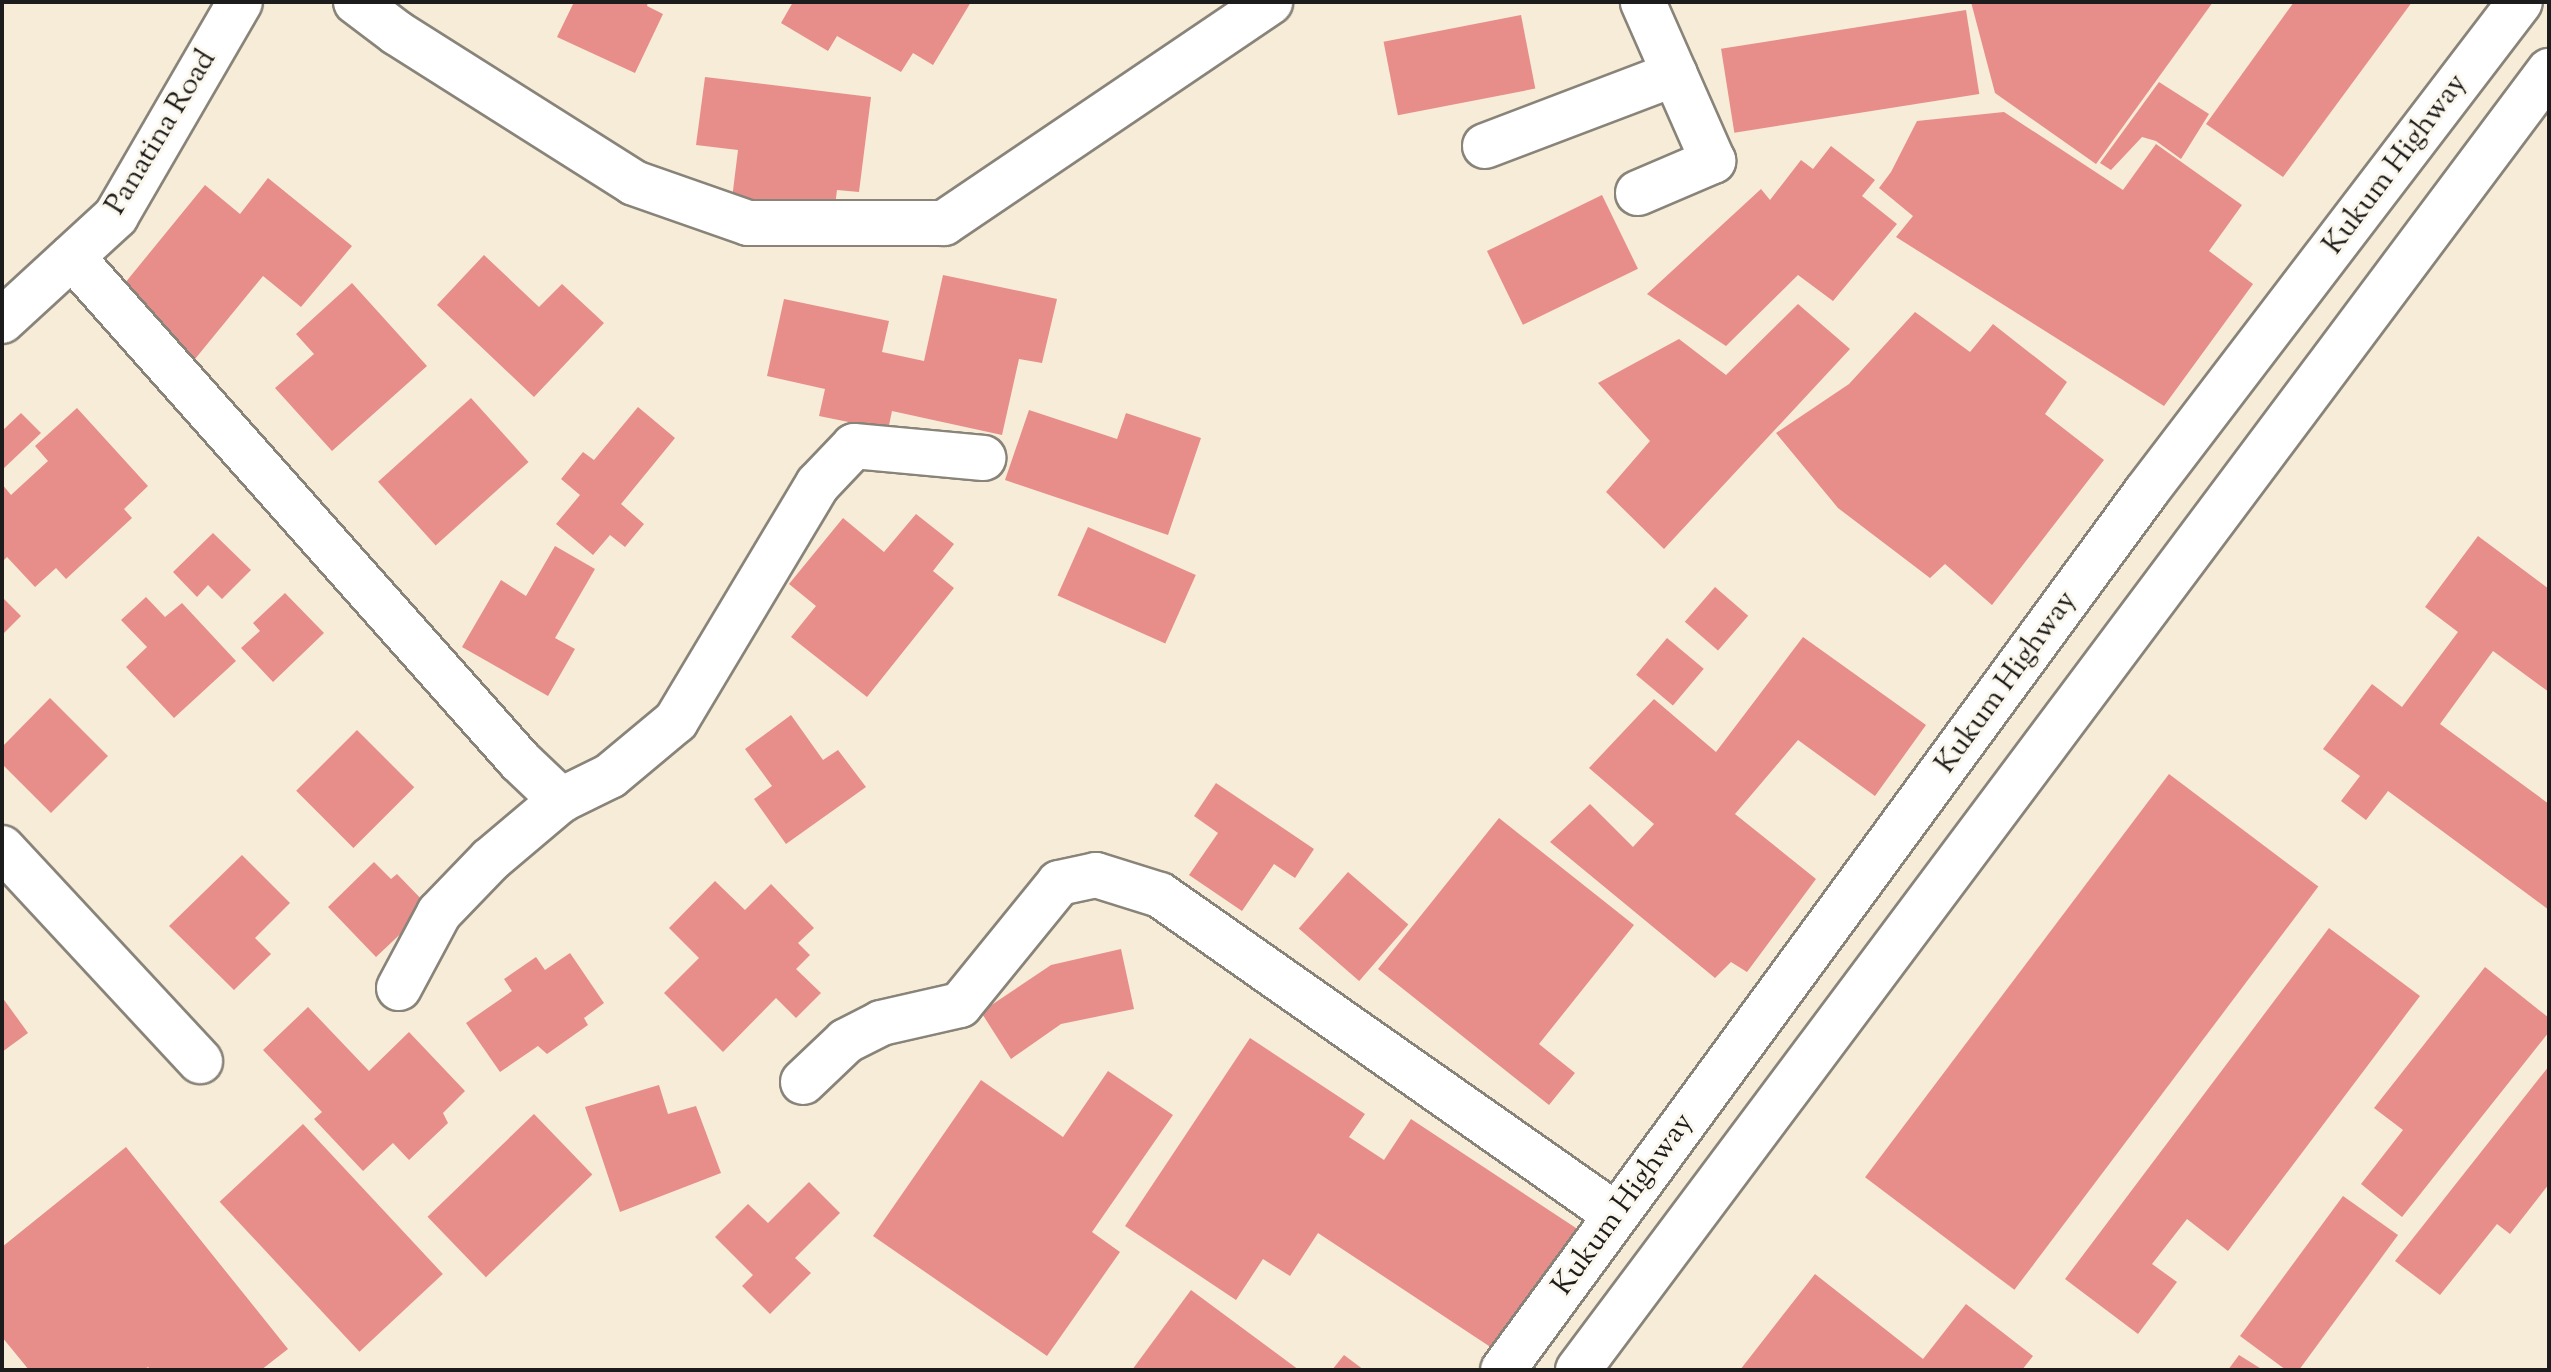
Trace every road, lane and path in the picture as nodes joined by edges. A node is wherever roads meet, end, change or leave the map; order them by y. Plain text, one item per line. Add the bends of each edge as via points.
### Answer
1 (240, 2) edge
2 (356, 2) edge
3 (1270, 2) edge
4 (1643, 2) edge
5 (2520, 2) edge
6 (2549, 71) edge
7 (1675, 74) junction
8 (1485, 146) dead end
9 (1638, 193) dead end
10 (72, 257) junction
11 (2, 321) edge
12 (983, 458) dead end
13 (561, 800) junction
14 (2, 848) edge
15 (399, 988) dead end
16 (200, 1061) dead end
17 (803, 1082) dead end
18 (1616, 1215) junction
19 (1503, 1370) edge
20 (1578, 1370) edge

1 - 10 street, Panatina Road via 116,216
2 - 3 street via 634,183 748,223 944,223
4 - 7 street
5 - 18 street, Kukum Highway via 2146,492
6 - 20 street, Kukum Highway
7 - 8 street
7 - 9 street via 1713,161
10 - 11 street, Panatina Road
10 - 13 street via 520,761
12 - 13 street via 854,446 818,484 676,721 610,776
13 - 15 street via 490,860 439,913
14 - 16 street
17 - 18 street via 846,1041 881,1023 960,1005 1059,883 1096,875 1160,895
18 - 19 street, Kukum Highway

